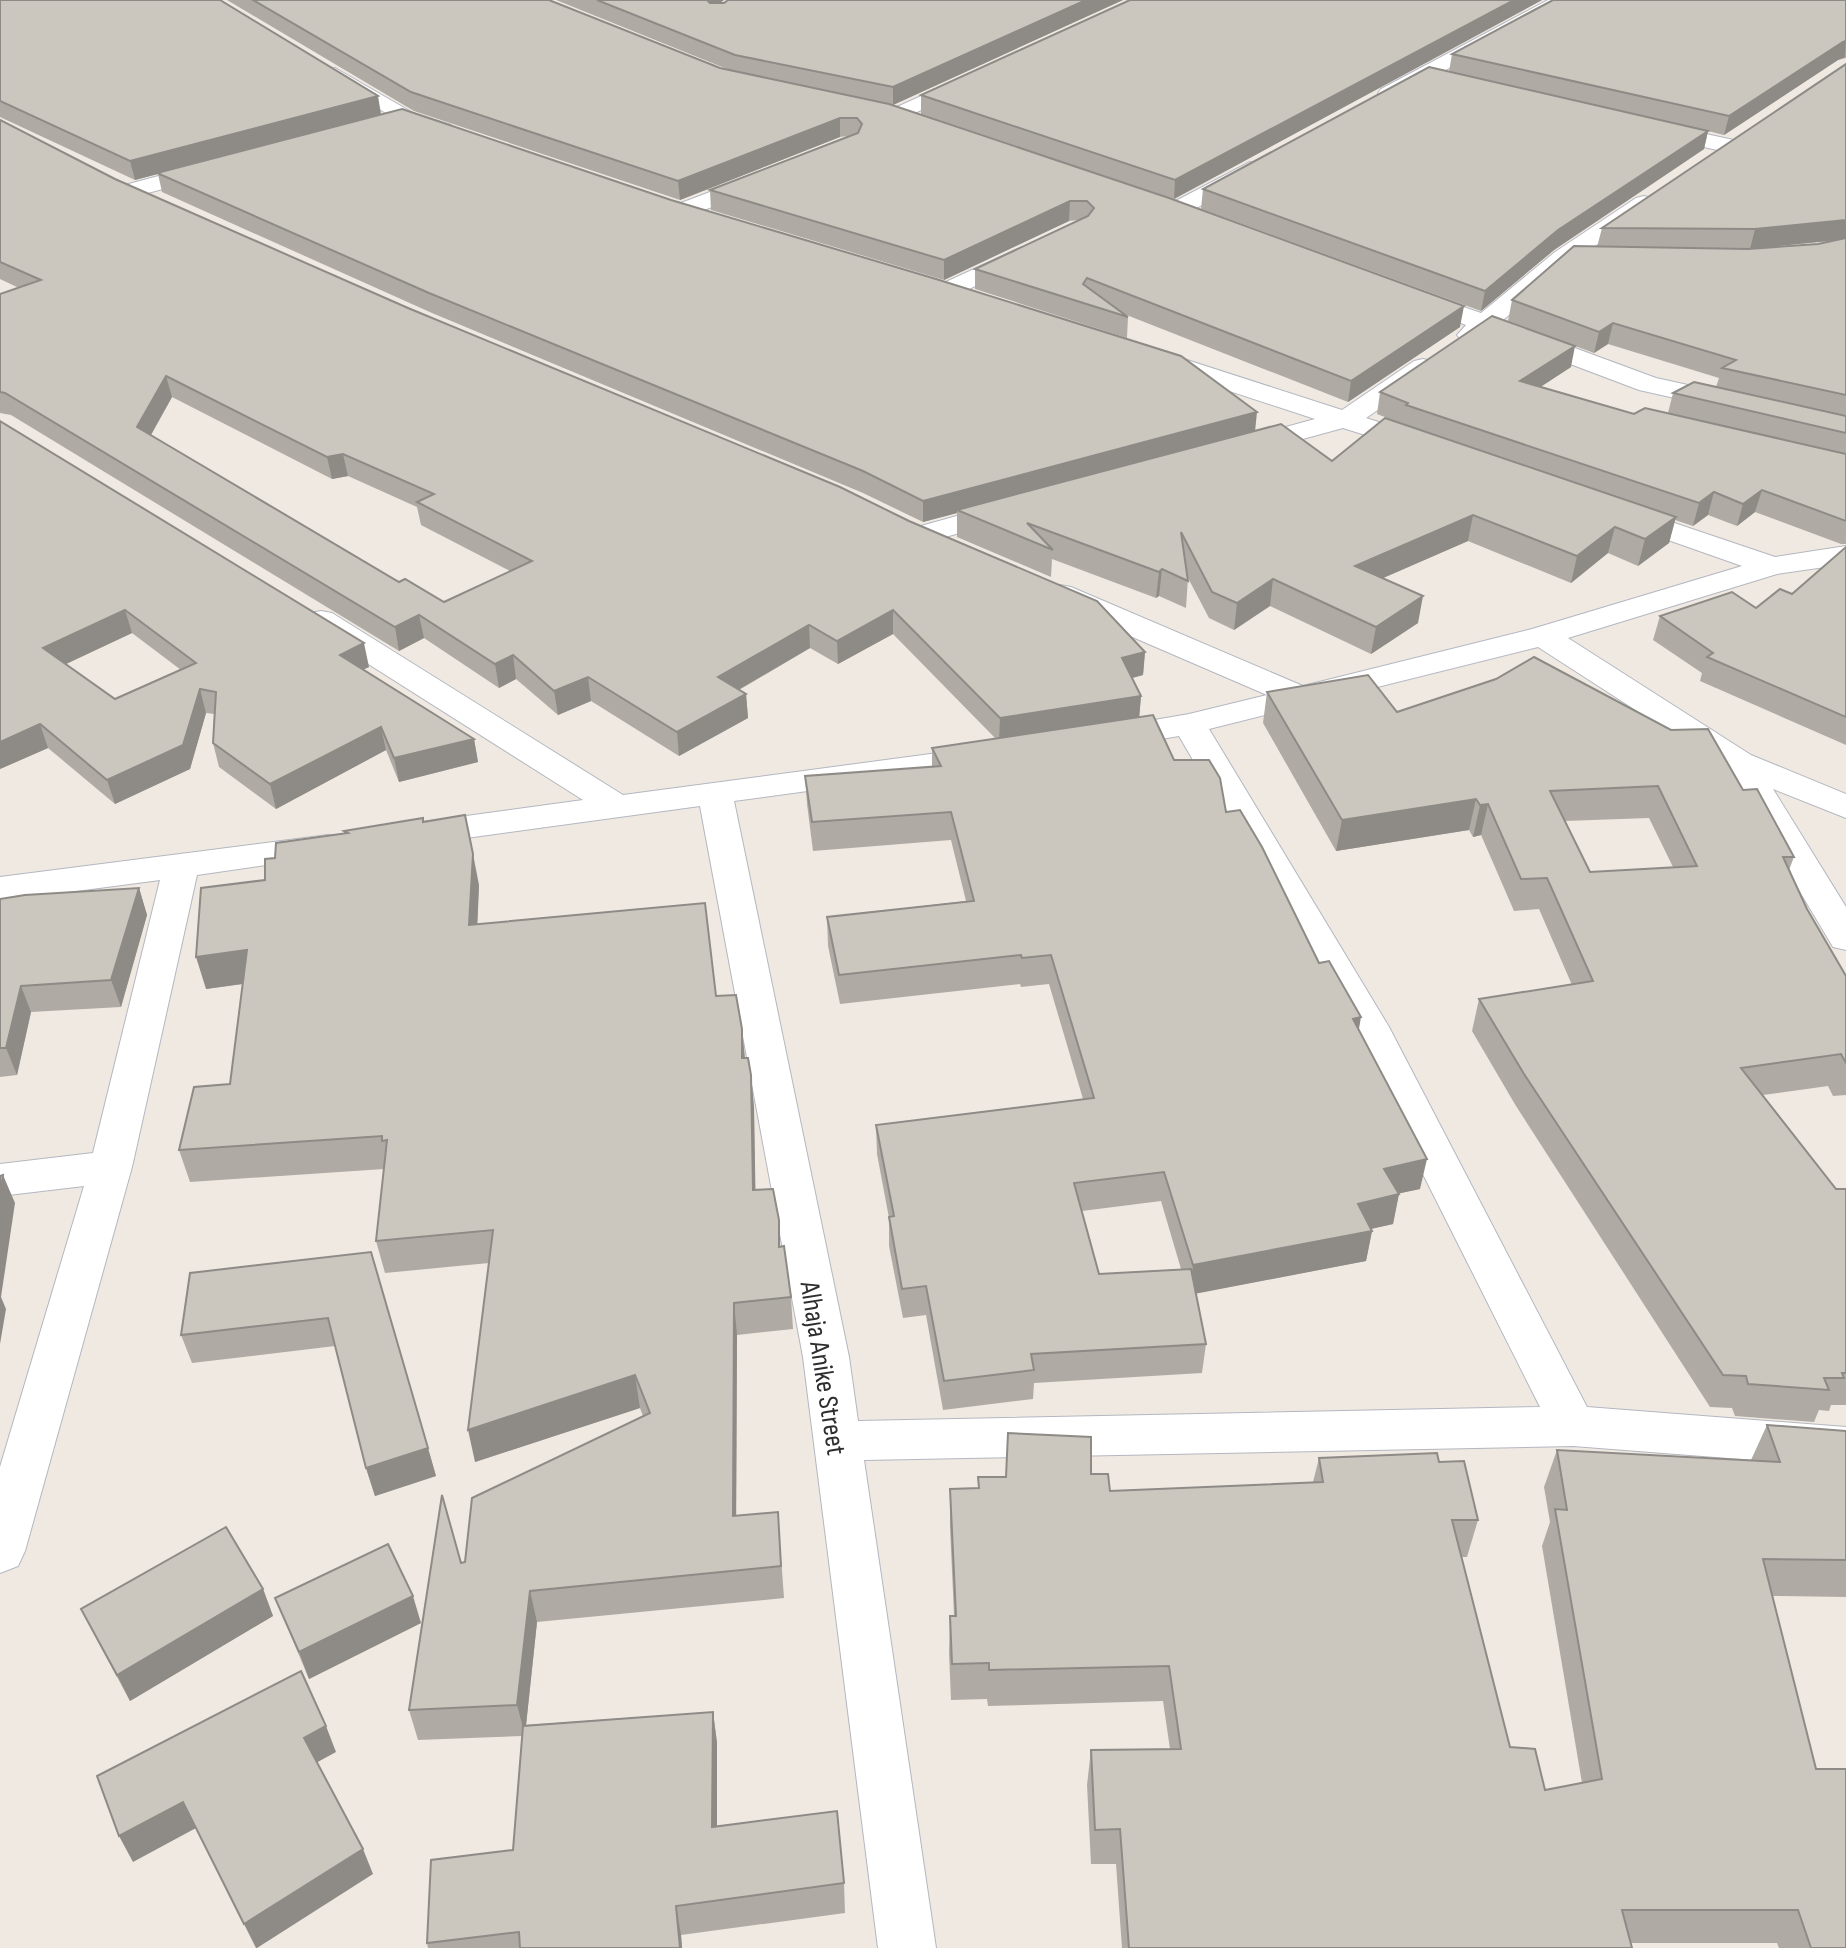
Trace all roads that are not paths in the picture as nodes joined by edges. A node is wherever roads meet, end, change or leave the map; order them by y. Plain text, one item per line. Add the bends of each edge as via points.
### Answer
1 (1562, 0) edge
2 (314, 62) edge
3 (982, 75) edge
4 (1422, 75) junction
5 (1448, 81) edge
6 (1375, 100) edge
7 (870, 109) edge
8 (895, 115) junction
9 (406, 117) junction
10 (921, 123) edge
11 (380, 124) edge
12 (1636, 124) edge
13 (1753, 130) edge
14 (458, 135) edge
15 (1730, 146) junction
16 (1270, 158) edge
17 (1708, 160) edge
18 (234, 163) edge
19 (784, 170) edge
20 (1663, 190) edge
21 (1150, 201) edge
22 (655, 202) edge
23 (167, 207) edge
24 (1176, 210) junction
25 (681, 211) junction
26 (1202, 219) edge
27 (721, 223) edge
28 (1042, 245) edge
29 (1563, 257) junction
30 (1605, 257) edge
31 (919, 283) edge
32 (1396, 290) edge
33 (946, 291) junction
34 (972, 299) edge
35 (1484, 326) junction
36 (1140, 353) edge
37 (1754, 408) edge
38 (1346, 419) junction
39 (1450, 455) edge
40 (1213, 456) edge
41 (1027, 506) edge
42 (1605, 508) edge
43 (958, 551) edge
44 (1846, 555) edge
45 (1773, 566) junction
46 (1035, 583) edge
47 (293, 603) edge
48 (1543, 636) junction
49 (1296, 695) junction
50 (1189, 724) junction
51 (1081, 742) edge
52 (1014, 753) edge
53 (1739, 762) junction
54 (715, 792) junction
55 (618, 807) junction
56 (1846, 807) edge
57 (181, 866) junction
58 (0, 889) edge
59 (1846, 938) edge
60 (111, 1167) junction
61 (0, 1180) edge
62 (1573, 1426) junction
63 (837, 1441) junction
64 (1846, 1447) edge
65 (0, 1551) edge
66 (907, 1948) edge

1 - 4 street
2 - 9 street
3 - 8 street
4 - 5 street
4 - 6 street
7 - 8 street
8 - 10 street
9 - 11 street
9 - 14 street
12 - 15 street
13 - 15 street
15 - 17 street
16 - 24 street
18 - 23 street via 117,185
19 - 25 street
20 - 29 street
21 - 24 street
22 - 25 street
24 - 26 street
25 - 27 street
28 - 33 street
29 - 30 street
29 - 35 street
31 - 33 street
32 - 35 street
33 - 34 street
35 - 37 street via 1648,384
35 - 38 street
36 - 38 street
38 - 39 street
38 - 40 street
41 - 43 street via 909,529
42 - 45 street
44 - 45 street
45 - 48 street
46 - 49 street
47 - 55 street
48 - 49 street
48 - 53 street
49 - 50 street
50 - 51 street
50 - 62 street via 1369,1027
52 - 54 street
53 - 56 street
53 - 59 street
54 - 55 street
54 - 63 street, Alhaja Anike Street via 826,1357
55 - 57 street
57 - 58 street
57 - 60 street
60 - 61 street
60 - 65 street
62 - 63 street
62 - 64 street
63 - 66 street, Alhaja Anike Street

